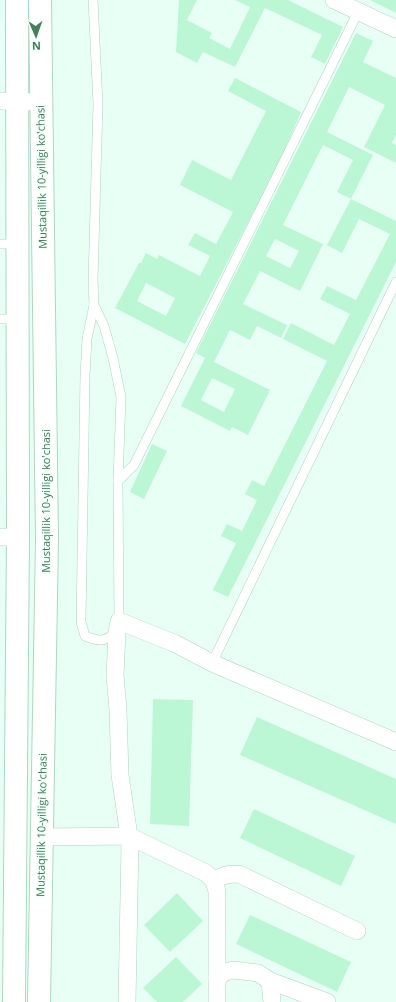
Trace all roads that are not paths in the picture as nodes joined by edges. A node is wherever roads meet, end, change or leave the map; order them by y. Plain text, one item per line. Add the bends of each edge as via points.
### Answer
1 (16, 0) edge
2 (40, 0) edge
3 (93, 0) edge
4 (334, 0) edge
5 (360, 6) edge
6 (396, 29) edge
7 (8, 101) edge
8 (40, 102) junction
9 (8, 244) edge
10 (396, 282) edge
11 (94, 305) junction
12 (8, 319) edge
13 (118, 481) junction
14 (9, 537) edge
15 (118, 627) junction
16 (212, 663) junction
17 (396, 742) edge
18 (129, 836) junction
19 (41, 837) junction
20 (214, 881) junction
21 (357, 931) dead end
22 (217, 978) junction
23 (270, 981) junction
24 (14, 1002) edge
25 (39, 1002) edge
26 (127, 1002) edge
27 (217, 1002) edge
28 (272, 1002) edge
29 (326, 1002) edge

1 - 7 main road
2 - 8 main road, Mustaqillik 10-yilligi ko'chasi
3 - 11 lane via 98,104
4 - 5 street
5 - 6 street
5 - 13 lane via 134,465
7 - 8 street
7 - 9 main road
8 - 19 main road, Mustaqillik 10-yilligi ko'chasi via 47,539
9 - 12 main road
10 - 16 lane
11 - 13 lane via 108,339 121,397
11 - 15 lane via 87,339 84,375 81,622 85,636 98,641 109,638
12 - 14 main road
13 - 15 lane
14 - 24 main road
15 - 16 street via 176,644
15 - 18 street via 115,675 120,775
16 - 17 street
18 - 19 street
18 - 20 street via 206,873
18 - 26 street
19 - 25 main road, Mustaqillik 10-yilligi ko'chasi
20 - 21 street via 226,874 239,874
20 - 22 street via 217,891
22 - 23 street via 225,972 234,970 258,973
22 - 27 street
23 - 28 street
23 - 29 street

